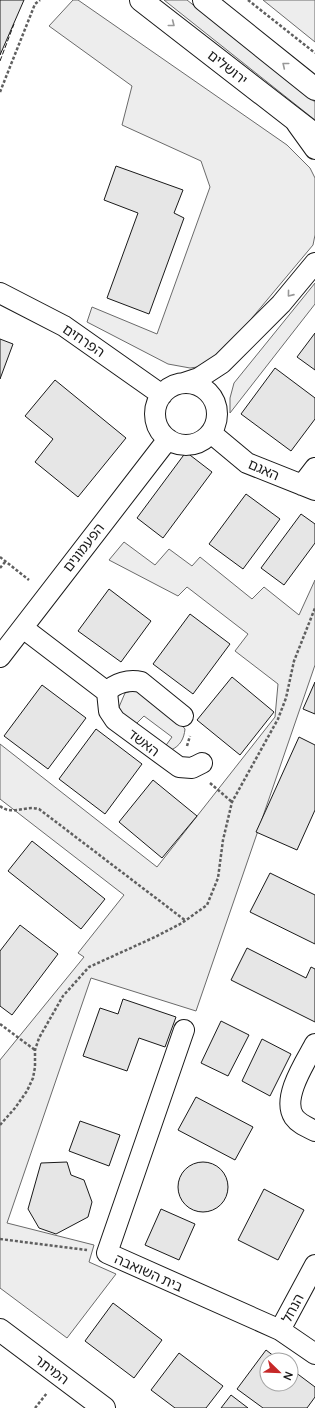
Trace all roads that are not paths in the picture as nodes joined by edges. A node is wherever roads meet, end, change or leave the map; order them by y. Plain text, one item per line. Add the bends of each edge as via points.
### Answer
1 (141, 0) edge
2 (204, 0) edge
3 (315, 89) edge
4 (292, 116) junction
5 (315, 135) edge
6 (315, 149) edge
7 (315, 263) edge
8 (0, 293) edge
9 (184, 383) junction
10 (162, 395) junction
11 (211, 432) junction
12 (168, 439) junction
13 (315, 468) edge
14 (308, 488) edge
15 (23, 628) junction
16 (0, 657) edge
17 (107, 692) junction
18 (183, 716) road end
19 (189, 765) road end
20 (184, 1030) dead end
21 (315, 1044) edge
22 (315, 1131) edge
23 (315, 1265) edge
24 (0, 1330) edge
25 (280, 1330) junction
26 (315, 1354) edge
27 (104, 1408) edge

1 -> 4 main road, ירושלים
3 -> 2 main road
4 - 5 main road, ירושלים
4 - 6 street
7 -> 9 street via 282,304 222,363 199,378
8 - 10 street, הפרחים via 64,326
9 - 10 street via 173,386
9 - 11 street via 204,388 216,403 217,420
10 - 12 street via 155,410 156,421 160,431
11 - 12 street via 202,441 194,444 177,444
11 - 14 street, האגם via 247,463
12 - 15 street, הפעמונים
13 - 14 street, האגם
15 - 16 street, הפעמונים
15 - 17 street
17 - 18 street via 122,683 133,680 141,682
17 - 19 street, האשד via 109,711 114,720
20 - 25 street, בית השואבה via 108,1253
21 - 22 street via 291,1096 294,1116 301,1124
23 - 25 street, הנחל
24 - 27 main road, המיתר
25 - 26 street, בית השואבה

